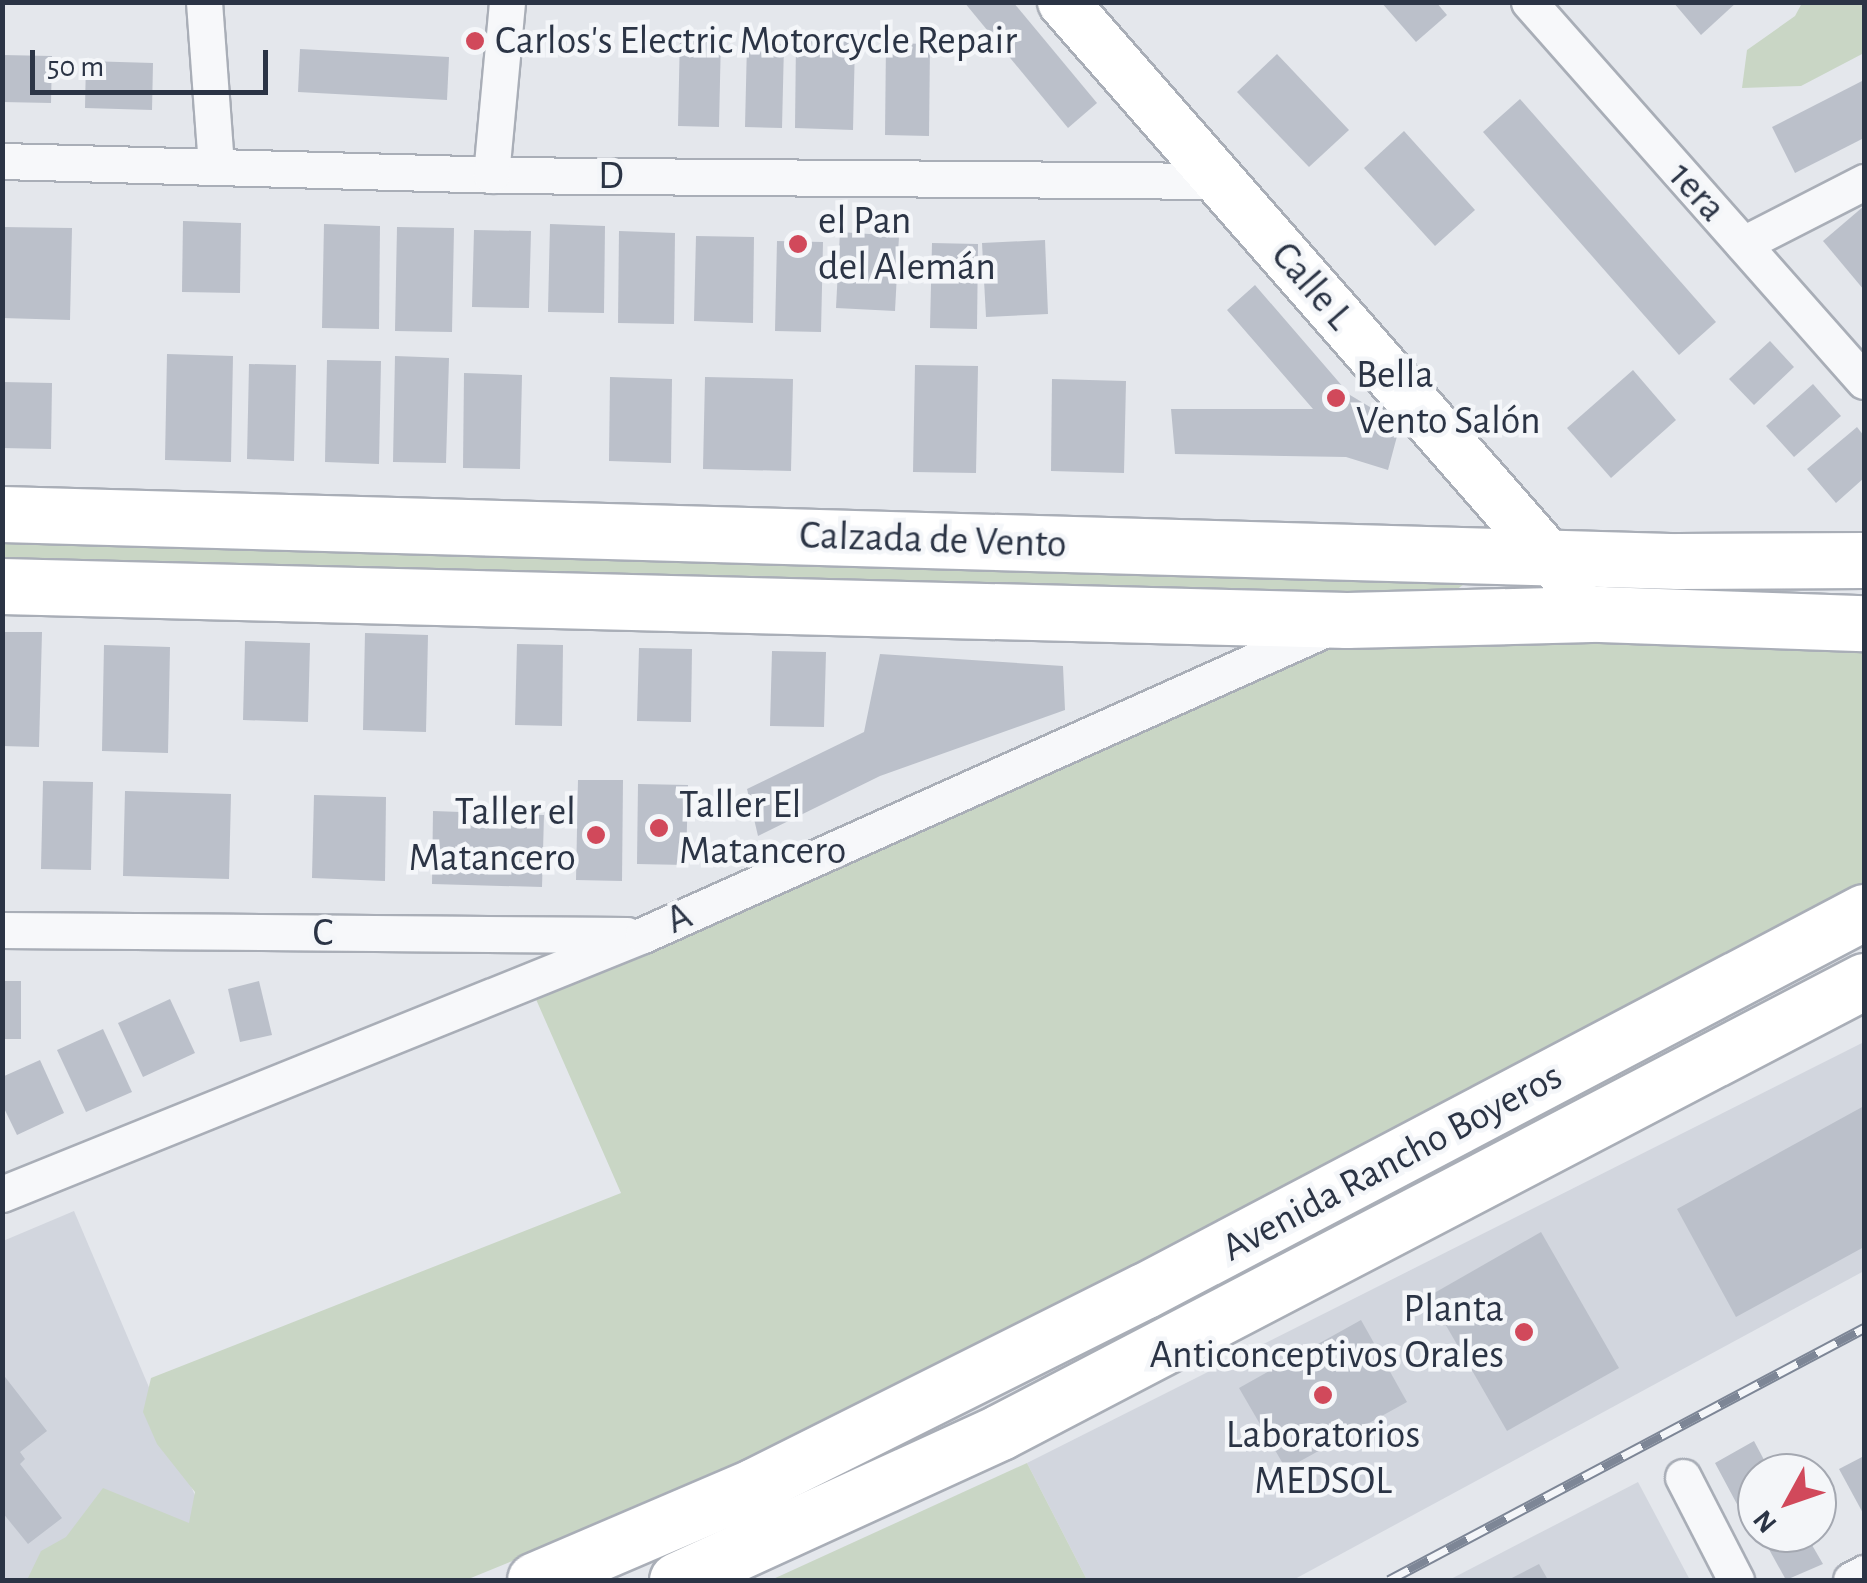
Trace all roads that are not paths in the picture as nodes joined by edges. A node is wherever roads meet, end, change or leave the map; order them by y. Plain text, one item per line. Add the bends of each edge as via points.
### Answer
1 (204, 2) edge
2 (507, 2) edge
3 (1064, 2) edge
4 (1529, 2) edge
5 (2, 160) edge
6 (216, 164) junction
7 (492, 175) junction
8 (1220, 181) junction
9 (1864, 182) edge
10 (1743, 244) junction
11 (1864, 381) edge
12 (2, 514) edge
13 (1496, 555) junction
14 (1549, 556) junction
15 (1864, 560) edge
16 (1678, 561) junction
17 (2, 586) edge
18 (1600, 614) junction
19 (1480, 616) junction
20 (1680, 617) junction
21 (1347, 620) junction
22 (1864, 624) edge
23 (1864, 912) edge
24 (2, 930) edge
25 (643, 935) junction
26 (1864, 981) edge
27 (2, 1194) edge
28 (1683, 1477) dead end
29 (1864, 1573) edge
30 (534, 1580) edge
31 (677, 1580) edge
32 (1736, 1580) edge
33 (1851, 1580) edge

1 - 6 street
2 - 7 street
3 - 8 street, Calle L
4 - 10 street, 1era
5 - 6 street, D
6 - 7 street, D
7 - 8 street, D
8 - 14 street, Calle L
9 - 10 street
10 - 11 street, 1era
12 - 13 main road, Calzada de Vento
13 - 14 main road, Calzada de Vento
13 - 19 main road via 1511,587 1507,600
14 - 16 main road, Calzada de Vento
14 - 18 street, Calle L
15 - 16 main road, Calzada de Vento
16 - 20 main road via 1658,568 1652,584 1658,605
17 - 21 main road, Calzada de Vento
18 - 19 main road, Calzada de Vento
18 - 20 main road, Calzada de Vento
19 - 21 main road, Calzada de Vento
20 - 22 main road, Calzada de Vento
21 - 25 street, A
23 - 30 main road, Avenida Rancho Boyeros via 1109,1309 754,1486
24 - 25 street, C
25 - 27 street, A
26 - 31 main road, Avenida Rancho Boyeros via 1000,1432
28 - 32 street
29 - 33 street

